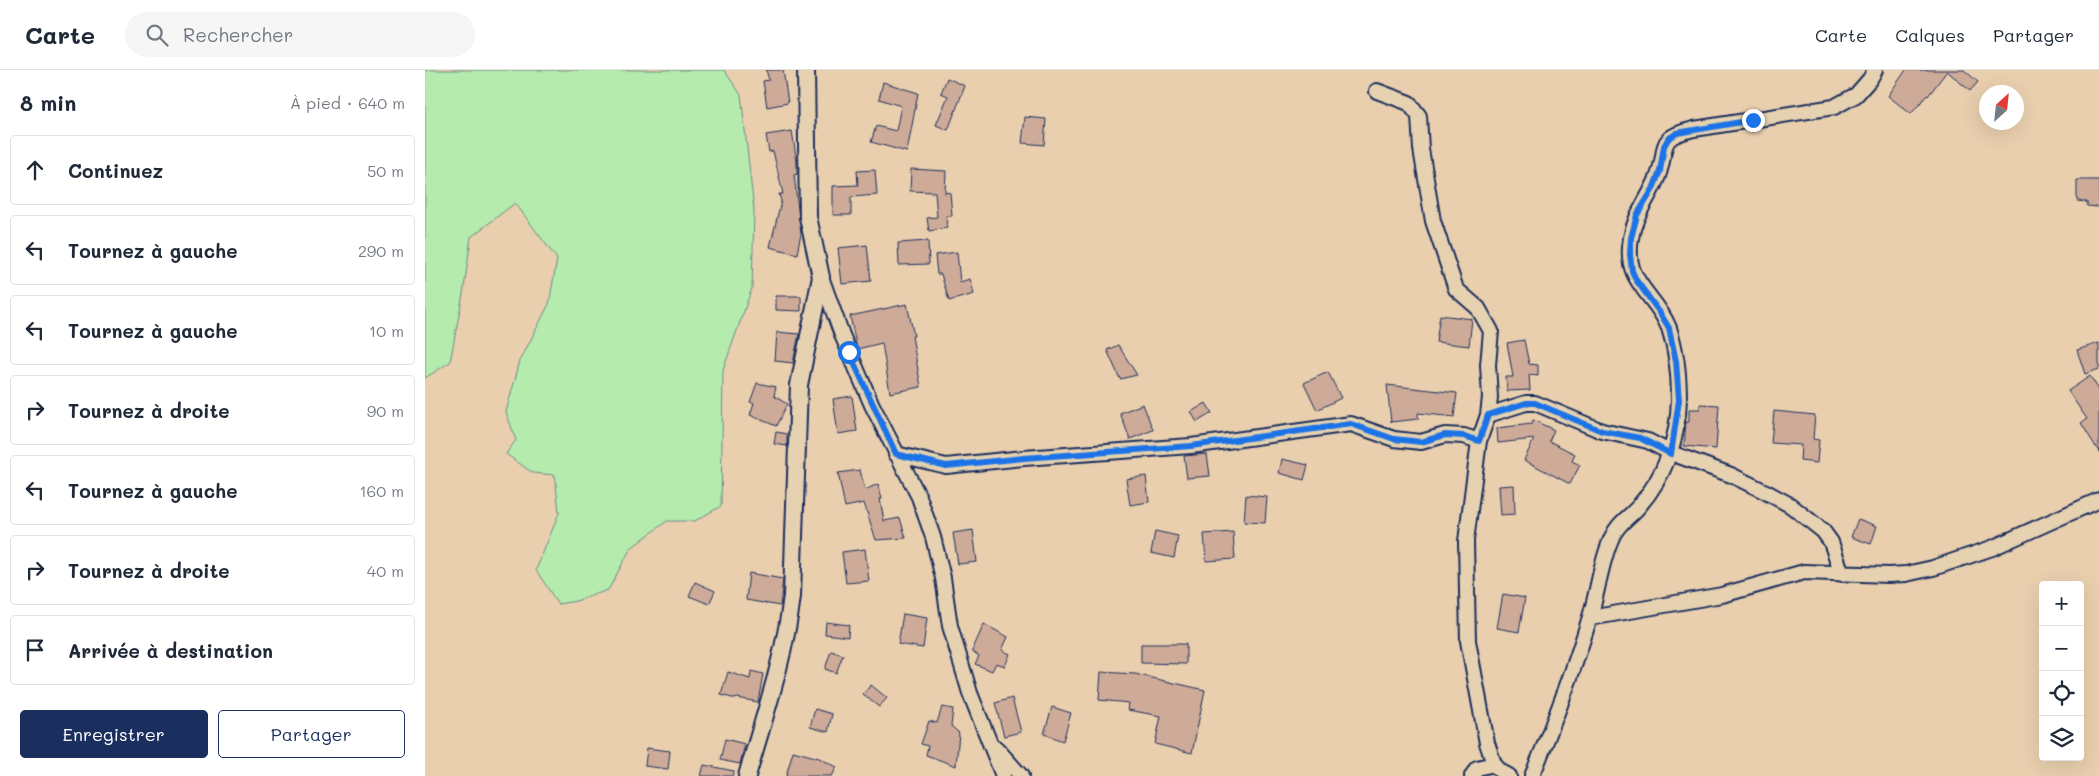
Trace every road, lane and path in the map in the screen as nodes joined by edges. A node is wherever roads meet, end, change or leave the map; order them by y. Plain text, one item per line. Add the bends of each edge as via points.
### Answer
1 (806, 70) edge
2 (1875, 70) edge
3 (1377, 91) dead end
4 (821, 277) junction
5 (1488, 415) junction
6 (1479, 441) junction
7 (896, 454) junction
8 (1671, 454) junction
9 (2099, 500) edge
10 (1842, 574) junction
11 (1590, 618) junction
12 (989, 740) junction
13 (1494, 764) junction
14 (747, 776) edge
15 (1003, 776) edge
16 (1021, 776) edge
17 (1472, 776) edge
18 (1509, 776) edge
19 (1532, 776) edge

1 - 4 street via 808,217
2 - 8 street via 1856,96 1834,107 1677,133 1664,146 1653,189 1637,215 1630,254 1636,280 1669,328 1676,361 1679,400
3 - 5 street via 1409,103 1419,116 1433,221 1456,289 1478,308 1491,332
4 - 7 street via 842,335
4 - 14 street via 799,385 789,623
5 - 6 street
5 - 8 street via 1535,403 1602,431 1640,438
6 - 7 street via 1445,435 1421,442 1394,439 1351,424 1191,446 946,466
6 - 13 street via 1466,541 1468,641 1487,743
7 - 12 street via 919,497 933,537 950,626 970,693
8 - 10 street via 1731,475 1790,506 1823,531 1831,542
8 - 11 street via 1657,482 1612,535
9 - 10 street via 1993,548 1933,568 1906,574
10 - 11 street via 1804,572 1722,595
11 - 19 street via 1561,706
12 - 15 street
12 - 16 street
13 - 17 street via 1477,768
13 - 18 street

